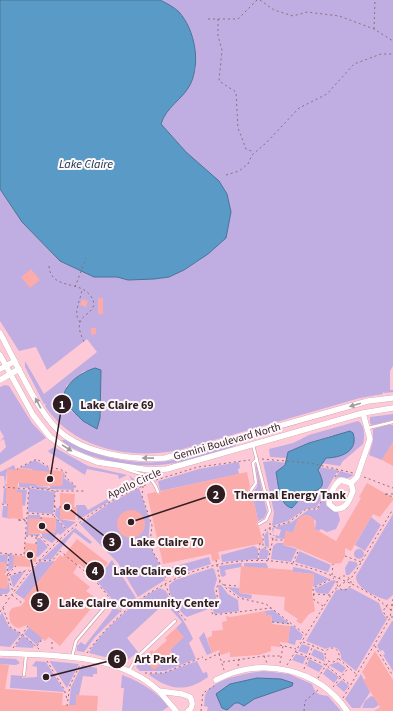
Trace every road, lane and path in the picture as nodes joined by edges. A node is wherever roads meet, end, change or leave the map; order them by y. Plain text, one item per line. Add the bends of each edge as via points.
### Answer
1 (256, 0) edge
2 (260, 0) edge
3 (375, 0) edge
4 (208, 19) dead end
5 (218, 19) junction
6 (374, 29) junction
7 (393, 41) edge
8 (393, 54) edge
9 (254, 153) junction
10 (226, 175) dead end
11 (86, 258) dead end
12 (49, 266) dead end
13 (75, 287) junction
14 (82, 289) junction
15 (81, 322) junction
16 (0, 332) edge
17 (84, 342) dead end
18 (0, 355) edge
19 (15, 361) junction
20 (6, 366) junction
21 (0, 369) edge
22 (19, 369) junction
23 (11, 374) junction
24 (0, 380) edge
25 (393, 398) edge
26 (393, 408) edge
27 (363, 413) junction
28 (393, 422) edge
29 (368, 428) junction
30 (250, 435) junction
31 (253, 445) junction
32 (257, 459) junction
33 (116, 465) junction
34 (320, 465) dead end
35 (340, 469) dead end
36 (17, 470) dead end
37 (333, 480) dead end
38 (153, 482) junction
39 (351, 483) junction
40 (49, 485) dead end
41 (143, 486) junction
42 (3, 487) dead end
43 (29, 489) junction
44 (49, 490) junction
45 (251, 490) dead end
46 (56, 491) junction
47 (75, 491) junction
48 (327, 491) dead end
49 (85, 492) dead end
50 (158, 492) dead end
51 (393, 494) edge
52 (393, 497) edge
53 (2, 504) dead end
54 (8, 505) dead end
55 (24, 506) dead end
56 (27, 507) junction
57 (54, 507) junction
58 (61, 507) dead end
59 (393, 509) edge
60 (27, 513) junction
61 (41, 514) junction
62 (54, 515) junction
63 (269, 515) junction
64 (26, 518) junction
65 (41, 519) dead end
66 (26, 521) junction
67 (259, 524) dead end
68 (270, 527) junction
69 (68, 531) junction
70 (40, 534) dead end
71 (274, 535) dead end
72 (25, 536) junction
73 (36, 536) junction
74 (40, 537) junction
75 (273, 540) junction
76 (284, 540) dead end
77 (260, 543) dead end
78 (36, 544) dead end
79 (50, 547) junction
80 (262, 547) junction
81 (299, 549) dead end
82 (271, 550) junction
83 (9, 553) junction
84 (0, 554) edge
85 (345, 556) dead end
86 (216, 560) dead end
87 (38, 561) junction
88 (258, 561) junction
89 (268, 561) junction
90 (362, 562) junction
91 (293, 564) junction
92 (333, 564) dead end
93 (217, 565) junction
94 (16, 566) dead end
95 (31, 569) junction
96 (8, 575) junction
97 (332, 576) junction
98 (336, 577) junction
99 (338, 579) junction
100 (349, 579) junction
101 (220, 581) junction
102 (166, 582) junction
103 (164, 583) junction
104 (224, 584) junction
105 (350, 584) junction
106 (239, 586) dead end
107 (338, 586) junction
108 (13, 592) junction
109 (314, 594) junction
110 (0, 595) edge
111 (11, 595) junction
112 (330, 596) junction
113 (393, 599) edge
114 (23, 604) dead end
115 (392, 605) edge
116 (385, 606) junction
117 (3, 607) junction
118 (323, 607) junction
119 (104, 608) dead end
120 (272, 608) junction
121 (393, 611) edge
122 (0, 612) edge
123 (122, 613) junction
124 (393, 617) edge
125 (390, 618) junction
126 (175, 621) dead end
127 (187, 622) dead end
128 (272, 622) dead end
129 (293, 624) junction
130 (28, 626) dead end
131 (22, 634) junction
132 (306, 635) junction
133 (43, 638) dead end
134 (52, 640) dead end
135 (302, 641) junction
136 (280, 645) dead end
137 (313, 645) junction
138 (374, 645) junction
139 (283, 646) junction
140 (37, 647) junction
141 (296, 649) junction
142 (39, 650) dead end
143 (326, 651) junction
144 (295, 652) junction
145 (0, 653) edge
146 (9, 653) junction
147 (27, 654) junction
148 (86, 654) dead end
149 (264, 656) junction
150 (280, 656) junction
151 (309, 656) junction
152 (204, 657) dead end
153 (257, 657) junction
154 (49, 658) junction
155 (72, 658) junction
156 (239, 658) junction
157 (245, 658) junction
158 (338, 659) junction
159 (205, 660) dead end
160 (328, 661) junction
161 (222, 662) junction
162 (81, 663) dead end
163 (326, 665) junction
164 (258, 667) junction
165 (269, 667) junction
166 (349, 667) junction
167 (247, 669) junction
168 (282, 669) junction
169 (236, 671) junction
170 (129, 672) junction
171 (144, 673) dead end
172 (24, 674) dead end
173 (302, 674) junction
174 (357, 674) junction
175 (393, 675) edge
176 (225, 676) junction
177 (342, 676) junction
178 (216, 680) joint
179 (316, 681) junction
180 (350, 685) junction
181 (159, 691) junction
182 (329, 691) junction
183 (316, 693) dead end
184 (340, 702) junction
185 (176, 711) edge
186 (188, 711) edge
187 (201, 711) edge
188 (304, 711) edge
189 (347, 711) edge

1 - 5 path via 238,19
2 - 6 path via 274,10 293,16 307,12 339,16
3 - 6 path
4 - 5 path
5 - 9 path via 218,36 222,50 219,80 236,92 238,128 246,149
6 - 7 path
8 - 9 path via 381,54 354,64 327,94 299,108
9 - 10 path via 248,164 239,171
11 - 13 path
12 - 13 path via 50,274 55,280
13 - 14 path
14 - 15 path via 77,314
14 - 15 path via 90,295 93,305
15 - 17 path via 80,329
16 - 19 street, Gemini Boulevard North
18 - 20 street, Gemini Boulevard North
19 - 20 street
19 - 22 street, Gemini Boulevard North
20 - 21 street
20 - 23 street, Gemini Boulevard North
22 - 23 street
30 -> 22 street, Gemini Boulevard North via 165,458 138,458 101,453 58,430 41,410
23 - 24 street
23 -> 33 street, Gemini Boulevard North via 33,416 50,437 83,458
25 -> 30 street, Gemini Boulevard North via 368,401
26 - 27 street, Gemini Boulevard North
27 - 29 street
27 - 31 street, Gemini Boulevard North
28 - 29 lane
29 - 39 street via 370,439 366,453 357,477
30 - 31 street
31 - 32 lane
31 - 33 street, Gemini Boulevard North via 167,469 149,470
32 - 34 path, Apollo Circle
32 - 38 path, Apollo Circle via 198,467
32 - 45 lane via 253,463 256,483
32 - 63 lane
33 - 38 lane via 145,474
35 - 37 path
36 - 47 path via 35,459 50,469 60,469 67,474 65,477 75,485
38 - 41 path, Apollo Circle
38 - 50 lane
39 - 39 street via 341,480 338,482 329,497 329,504 334,509 341,509 348,502 353,492
40 - 44 path
41 - 69 path, Apollo Circle via 110,502
41 - 102 path via 142,496 152,525 150,544 163,569
42 - 43 path
43 - 44 path via 30,486
43 - 56 path
44 - 46 path
46 - 47 path
46 - 57 path
47 - 49 path
48 - 68 path via 317,509 306,509 289,522
51 - 52 path via 385,494
53 - 54 path
55 - 56 path
56 - 60 path
57 - 58 path
57 - 62 path
59 - 90 path
60 - 61 path
60 - 64 path
61 - 62 path
61 - 65 path
62 - 69 path
63 - 67 lane
63 - 68 path
64 - 66 path
64 - 66 path via 18,520
66 - 72 path
68 - 75 path
68 - 80 path via 263,535
69 - 79 path, Apollo Circle
70 - 74 path
71 - 75 path
72 - 73 path
72 - 83 path via 24,555
73 - 74 path
73 - 78 path
74 - 79 path
75 - 76 path
75 - 82 path
77 - 80 path
79 - 87 path, Apollo Circle
80 - 82 path
80 - 88 path
81 - 91 path
82 - 89 path
83 - 84 path
83 - 96 path
85 - 90 path
86 - 93 path
87 - 95 path, Apollo Circle
87 - 123 path via 53,560 60,551 94,579
88 - 89 path
88 - 93 path
89 - 91 path
90 - 100 path via 354,576
91 - 97 path
92 - 97 path
93 - 101 path
93 - 102 path
94 - 96 path
95 - 96 path
95 - 108 path, Apollo Circle
96 - 108 path
97 - 98 path
98 - 99 path
98 - 109 path via 313,588
99 - 100 path via 343,576
99 - 105 path
99 - 107 path
100 - 105 path
100 - 107 path
101 - 104 path
101 - 120 path via 216,589 217,604 211,610 213,616
102 - 103 path
103 - 123 path
103 - 127 path via 175,607
104 - 106 path
104 - 120 path via 236,596 261,602
105 - 107 path via 346,589
105 - 116 path
107 - 112 path
108 - 111 path, Apollo Circle
109 - 112 path
109 - 118 path via 314,600
110 - 111 path
111 - 114 path
111 - 117 path, Apollo Circle
112 - 118 path
113 - 115 path
115 - 116 path
115 - 125 path
116 - 121 path
116 - 125 path via 384,613
117 - 122 path, Apollo Circle
117 - 131 path via 10,627
118 - 132 path
119 - 155 lane via 76,641
120 - 129 path
123 - 148 path
124 - 125 path
125 - 138 path
126 - 170 lane via 137,657
128 - 129 path
129 - 132 path
130 - 131 path
131 - 140 path
131 - 146 path
132 - 135 path
133 - 140 path
134 - 154 path
135 - 137 path
135 - 141 path
136 - 139 path
137 - 143 path
137 - 151 path
138 - 174 path
138 - 175 path
139 - 141 path
139 - 150 path
140 - 142 path
141 - 144 path
143 - 158 path via 335,649 339,654
143 - 160 path
144 - 151 path
144 - 168 path
145 - 146 street
146 - 147 street
147 - 154 street
147 - 172 lane
149 - 150 path
149 - 153 path
149 - 165 path
150 - 168 path
151 - 163 path
151 - 173 path
152 - 171 path via 164,673
153 - 157 path
153 - 164 path
154 - 155 street
154 - 162 path via 64,689 67,706 70,685
155 - 170 street
156 - 157 path
156 - 161 path
156 - 169 path
157 - 167 path
158 - 160 path
158 - 166 path
159 - 161 path via 220,653
160 - 163 path
161 - 176 path
163 - 177 path
163 - 179 path
164 - 165 street
164 - 167 street
165 - 168 street
166 - 174 path
166 - 177 path
167 - 169 street
168 - 173 street
169 - 176 street
170 - 181 street via 147,681
173 - 179 street
174 - 180 path
176 - 178 street
177 - 180 path
177 - 182 path
178 - 187 path via 214,686 203,693
179 - 182 street
180 - 184 path
181 - 185 street
181 - 186 street via 182,694 190,698 192,703
182 - 184 street
183 - 188 path via 305,701
184 - 189 street

